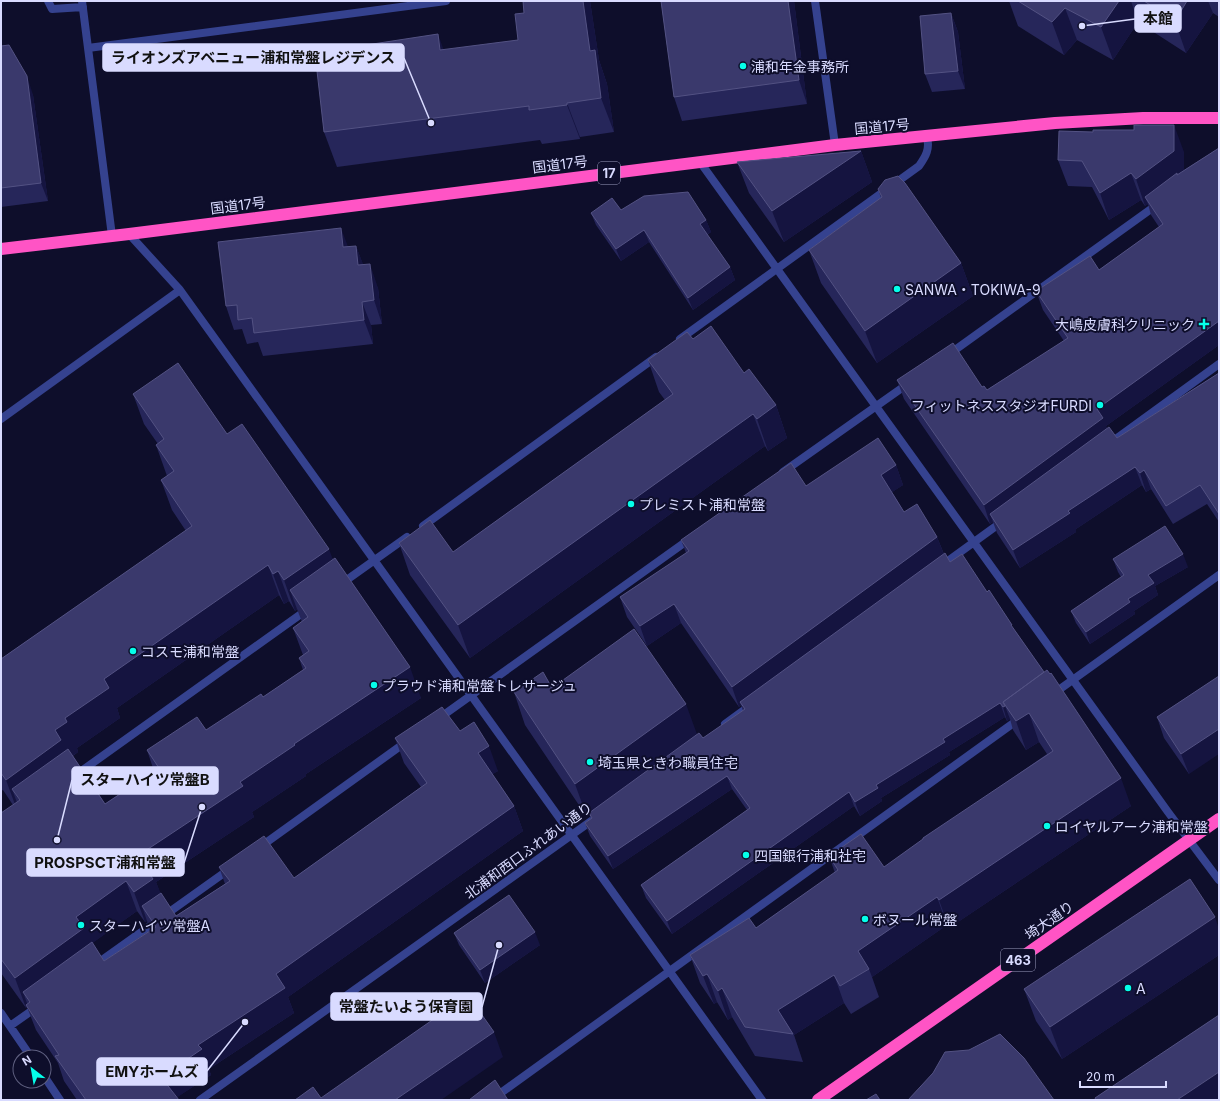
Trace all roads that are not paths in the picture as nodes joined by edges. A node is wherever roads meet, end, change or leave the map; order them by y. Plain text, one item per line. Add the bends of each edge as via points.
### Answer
1 (48, 1) edge
2 (446, 1) edge
3 (815, 1) edge
4 (83, 4) edge
5 (88, 48) junction
6 (1219, 118) edge
7 (927, 137) junction
8 (835, 145) junction
9 (700, 162) junction
10 (1167, 197) edge
11 (129, 234) junction
12 (112, 236) junction
13 (1, 249) edge
14 (778, 269) junction
15 (180, 290) junction
16 (675, 343) edge
17 (662, 352) edge
18 (941, 360) edge
19 (1219, 364) edge
20 (915, 378) edge
21 (876, 406) junction
22 (1, 418) edge
23 (1110, 444) edge
24 (773, 480) edge
25 (1013, 514) edge
26 (696, 535) edge
27 (974, 542) junction
28 (374, 561) junction
29 (937, 570) edge
30 (1219, 574) edge
31 (336, 588) edge
32 (316, 602) edge
33 (1073, 680) junction
34 (472, 695) junction
35 (1048, 698) edge
36 (759, 699) edge
37 (1023, 716) edge
38 (433, 723) edge
39 (720, 727) edge
40 (413, 737) edge
41 (65, 782) edge
42 (598, 816) edge
43 (1219, 819) edge
44 (572, 835) junction
45 (1189, 840) junction
46 (251, 854) edge
47 (238, 863) edge
48 (1219, 880) edge
49 (88, 970) edge
50 (670, 971) junction
51 (43, 1003) edge
52 (1, 1013) edge
53 (10, 1026) junction
54 (26, 1049) edge
55 (52, 1088) edge
56 (60, 1100) edge
57 (200, 1100) edge
58 (491, 1100) edge
59 (762, 1100) edge
60 (818, 1100) edge

1 - 4 street via 52,9
2 - 5 street
3 - 8 street
4 - 5 street
5 - 12 street
6 - 7 highway, 国道17号 / 17 via 1062,122
7 - 8 highway, 国道17号 / 17
7 - 14 street via 927,155 919,166
8 - 9 highway, 国道17号 / 17
9 - 11 highway, 国道17号 / 17
9 - 14 street
10 - 18 street
11 - 12 highway, 国道17号 / 17
11 - 15 street
12 - 13 highway, 国道17号 / 17
14 - 16 street
14 - 21 street
15 - 22 street
15 - 28 street
17 - 28 street
19 - 23 street
20 - 21 street
21 - 24 street
21 - 27 street
25 - 27 street
26 - 34 street
27 - 29 street
27 - 33 street
28 - 31 street
28 - 34 street
30 - 33 street
32 - 41 street
33 - 35 street
33 - 45 street
34 - 38 street
34 - 44 street
36 - 39 street
37 - 50 street
40 - 46 street
42 - 44 street, 北浦和西口ふれあい通り
43 - 45 highway, 埼大通り / 463
44 - 50 street
44 - 57 street, 北浦和西口ふれあい通り
45 - 48 street
45 - 60 highway, 埼大通り / 463
47 - 49 street
50 - 58 street
50 - 59 street
51 - 53 street
52 - 53 street
53 - 54 street
55 - 56 street

